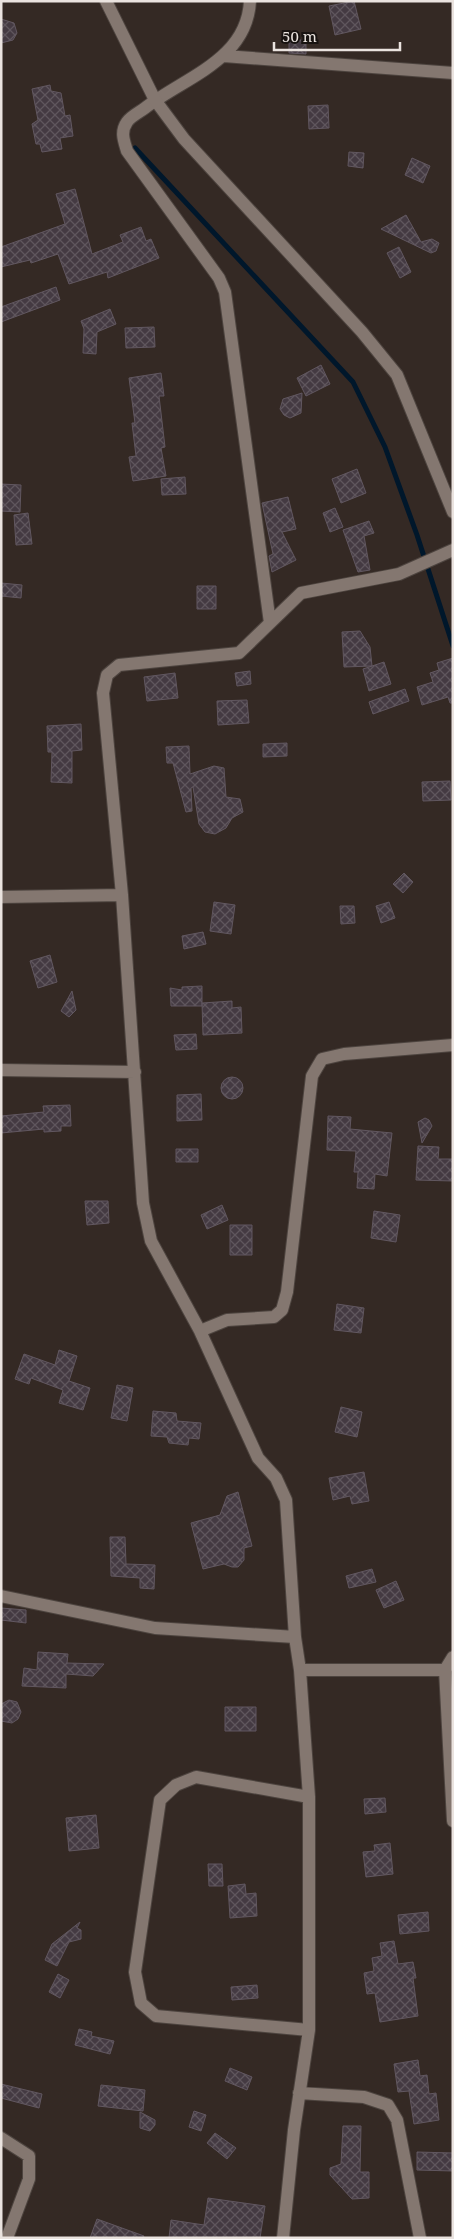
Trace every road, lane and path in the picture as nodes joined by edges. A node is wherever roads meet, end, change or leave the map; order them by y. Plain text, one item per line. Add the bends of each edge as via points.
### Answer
1 (106, 1) edge
2 (245, 1) edge
3 (250, 1) edge
4 (247, 22) junction
5 (224, 56) junction
6 (453, 73) edge
7 (155, 100) junction
8 (453, 512) edge
9 (453, 550) edge
10 (270, 623) junction
11 (122, 894) junction
12 (1, 896) edge
13 (453, 1045) edge
14 (1, 1070) edge
15 (135, 1072) junction
16 (200, 1331) junction
17 (1, 1596) edge
18 (295, 1637) junction
19 (453, 1657) edge
20 (300, 1670) junction
21 (445, 1670) junction
22 (309, 1798) junction
23 (453, 1821) edge
24 (309, 2030) junction
25 (299, 2093) junction
26 (1, 2138) edge
27 (7, 2238) edge
28 (283, 2238) edge
29 (420, 2238) edge

1 - 7 street
2 - 4 street
3 - 4 street
4 - 5 street
5 - 6 street
5 - 7 street
7 - 8 street via 197,153 389,362 410,404
7 - 10 street via 127,122 122,136 127,151 219,278 225,292
9 - 10 street via 399,574 301,593
10 - 11 street via 239,653 120,665 107,675 103,693
11 - 12 street
11 - 15 street
13 - 16 street via 344,1054 322,1059 312,1076 282,1310 274,1317 227,1320
14 - 15 street
15 - 16 street via 143,1204 151,1240
16 - 18 street via 258,1458 276,1478 286,1500
17 - 18 street via 155,1628
18 - 20 street
19 - 21 street
20 - 21 street
20 - 22 street
21 - 23 street
22 - 24 street
22 - 24 street via 196,1777 176,1785 160,1800 135,1972 140,2003 156,2016
24 - 25 street
25 - 28 street
25 - 29 street via 364,2097 388,2105 397,2120
26 - 27 street via 29,2156 29,2179

